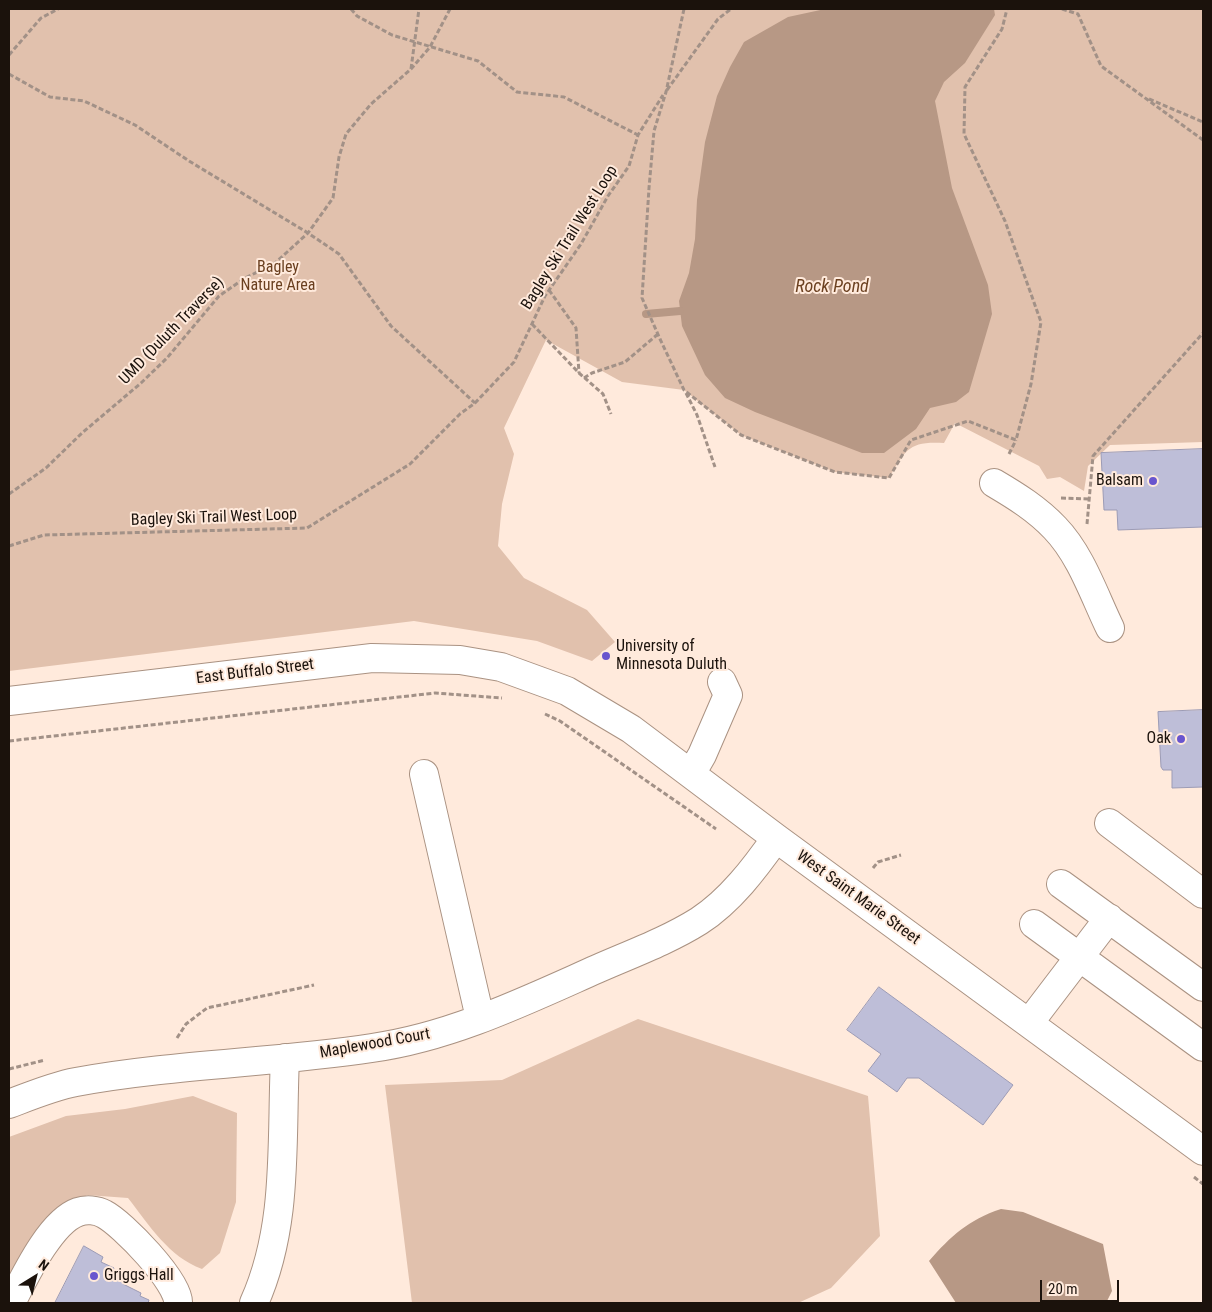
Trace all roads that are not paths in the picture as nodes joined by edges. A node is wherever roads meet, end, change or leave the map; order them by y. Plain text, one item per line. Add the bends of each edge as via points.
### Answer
1 (994, 483) dead end
2 (1110, 628) dead end
3 (501, 667) joint
4 (722, 682) dead end
5 (9, 701) edge
6 (424, 774) dead end
7 (691, 774) junction
8 (1109, 823) dead end
9 (776, 838) junction
10 (1061, 884) dead end
11 (1203, 894) edge
12 (1110, 918) junction
13 (1034, 924) dead end
14 (1081, 958) junction
15 (1203, 987) edge
16 (480, 1018) junction
17 (1029, 1023) junction
18 (1203, 1047) edge
19 (285, 1058) junction
20 (9, 1104) edge
21 (1203, 1151) edge
22 (11, 1303) edge
23 (178, 1303) edge
24 (254, 1303) edge

1 - 2 street via 1022,499 1056,528 1072,551
3 - 5 street, East Buffalo Street via 460,660 372,658
3 - 7 street, West Saint Marie Street via 568,691 632,729
4 - 7 street via 728,695
6 - 16 street
7 - 9 street, West Saint Marie Street
8 - 11 street
9 - 16 street, Maplewood Court via 730,894 700,920 670,937 520,1004
9 - 17 street, West Saint Marie Street
10 - 12 street
12 - 14 street
12 - 15 street
13 - 14 street
14 - 17 street
14 - 18 street
16 - 19 street, Maplewood Court via 424,1038 373,1048
17 - 21 street, West Saint Marie Street
19 - 20 street, Maplewood Court via 74,1082
19 - 24 street via 281,1203 262,1285
22 - 23 street via 34,1259 56,1230 77,1212 90,1210 103,1213 118,1223 159,1266 173,1285

